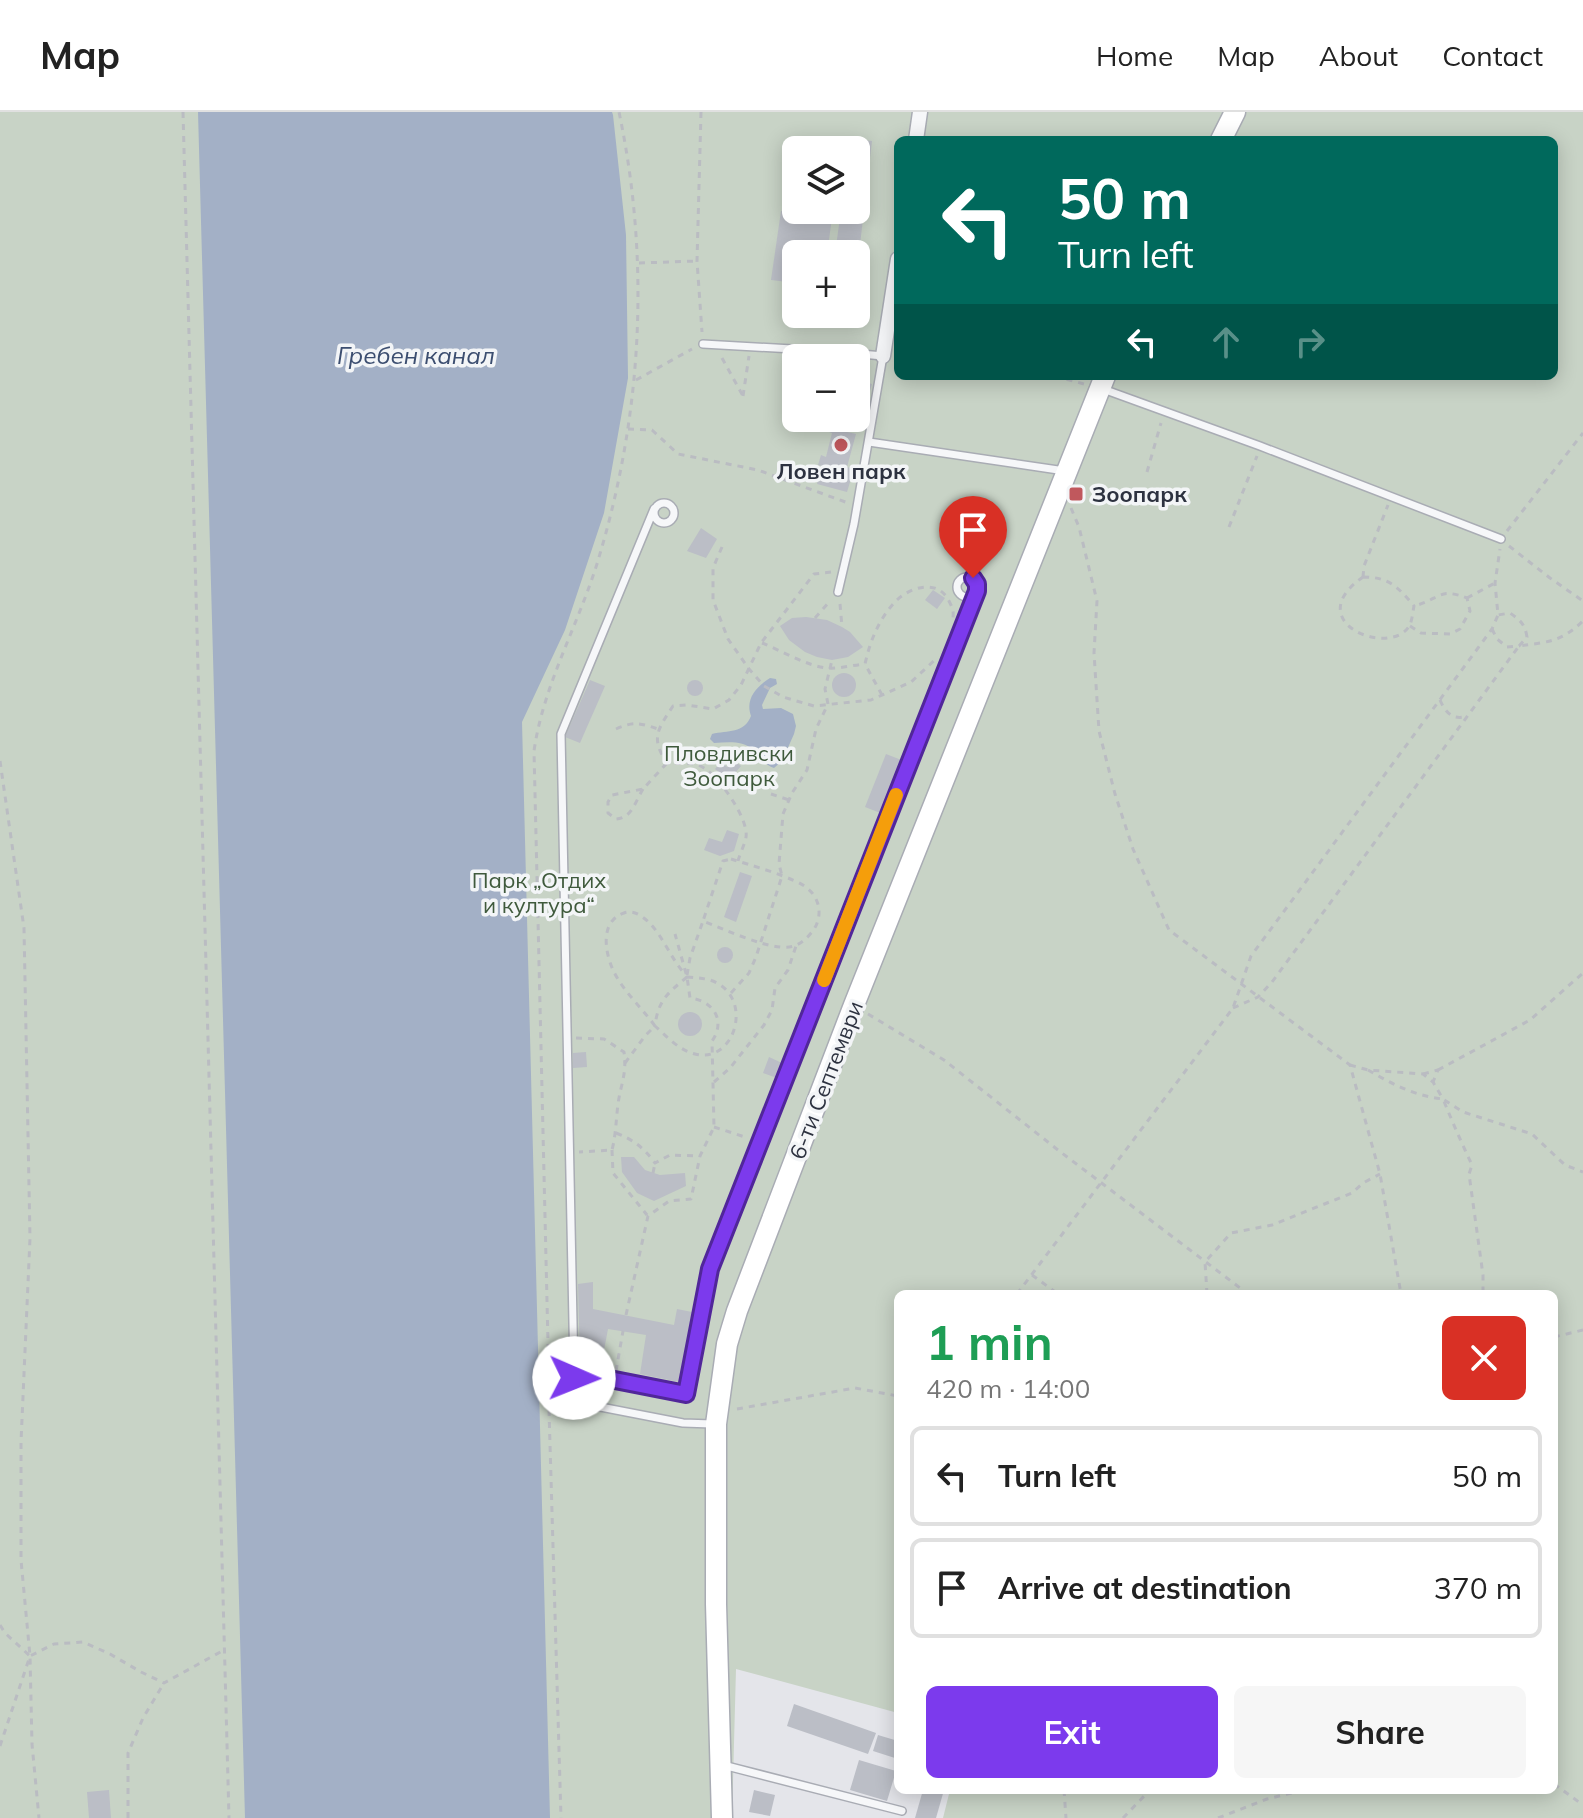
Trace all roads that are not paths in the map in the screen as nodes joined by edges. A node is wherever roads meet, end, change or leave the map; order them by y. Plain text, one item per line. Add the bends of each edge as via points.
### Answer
1 (920, 112) edge
2 (1235, 112) edge
3 (917, 136) edge
4 (1223, 136) edge
5 (894, 285) edge
6 (703, 344) road end
7 (883, 356) junction
8 (1102, 382) edge
9 (869, 442) junction
10 (1064, 479) junction
11 (654, 509) dead end
12 (1501, 539) road end
13 (977, 591) dead end
14 (838, 592) road end
15 (574, 1372) junction
16 (549, 1397) dead end
17 (573, 1401) junction
18 (717, 1419) junction
19 (720, 1764) junction
20 (902, 1811) dead end
21 (722, 1818) edge

1 - 3 street
2 - 4 street
5 - 7 street
6 - 7 lane
7 - 9 lane
8 - 10 street, 6-ти Септември
8 - 12 lane via 1164,411
9 - 10 lane
9 - 14 lane
10 - 18 street, 6-ти Септември via 737,1311
11 - 15 lane via 561,734
13 - 15 lane via 710,1269 686,1394
15 - 17 lane
16 - 17 lane
17 - 18 lane via 683,1423
18 - 19 street, 6-ти Септември
19 - 20 lane
19 - 21 street, 6-ти Септември

